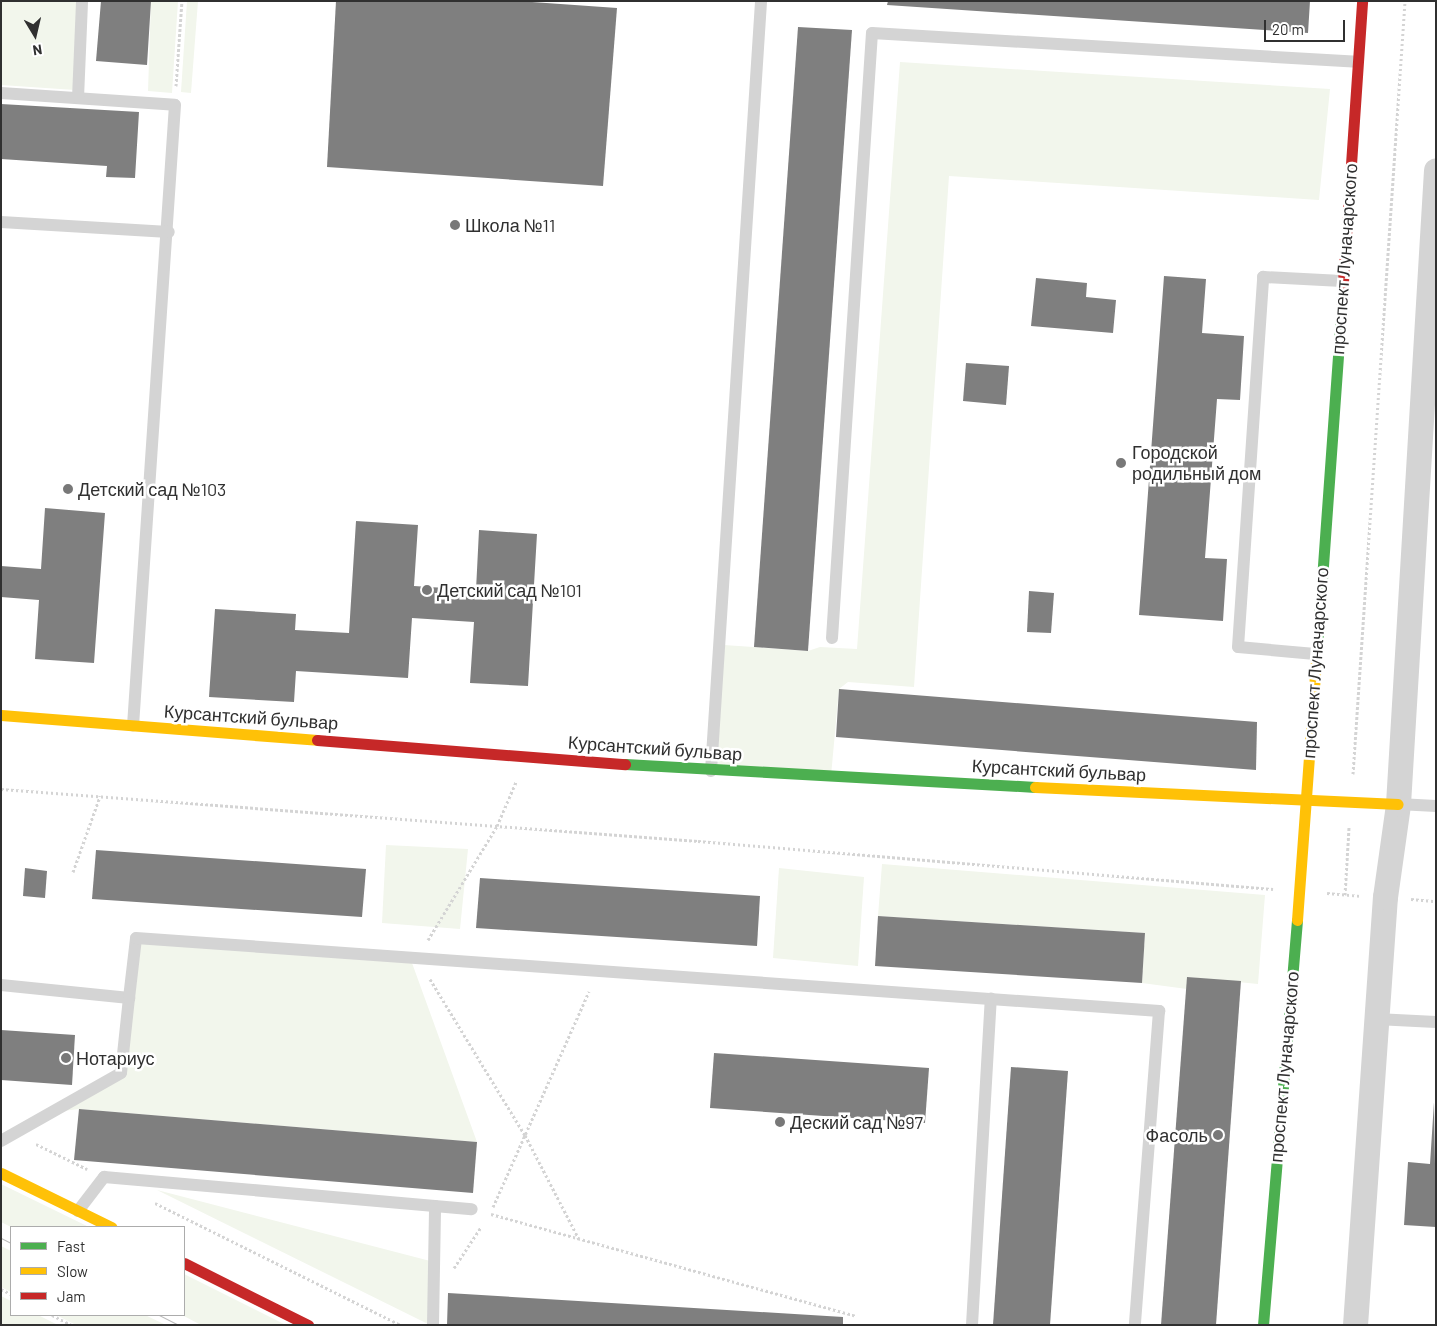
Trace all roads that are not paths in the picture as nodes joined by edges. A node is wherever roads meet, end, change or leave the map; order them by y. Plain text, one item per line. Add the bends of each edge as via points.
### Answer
1 (82, 1) edge
2 (761, 1) edge
3 (1362, 1) edge
4 (1357, 62) junction
5 (1, 93) edge
6 (78, 98) junction
7 (1436, 170) edge
8 (1, 222) edge
9 (169, 232) junction
10 (1342, 282) junction
11 (1431, 311) edge
12 (832, 638) dead end
13 (1315, 654) junction
14 (1, 715) edge
15 (133, 726) junction
16 (712, 771) junction
17 (1307, 799) junction
18 (1398, 804) junction
19 (1436, 806) edge
20 (1, 985) edge
21 (129, 998) junction
22 (991, 999) junction
23 (1376, 1019) junction
24 (1436, 1022) edge
25 (1, 1141) edge
26 (1, 1173) edge
27 (435, 1206) junction
28 (472, 1209) road end
29 (78, 1211) junction
30 (109, 1226) edge
31 (185, 1264) edge
32 (308, 1325) edge
33 (433, 1325) edge
34 (972, 1325) edge
35 (1135, 1325) edge
36 (1263, 1325) edge
37 (1354, 1325) edge

1 - 6 lane
2 - 16 lane
3 - 4 street, проспект Луначарского
4 - 10 street, проспект Луначарского
4 - 12 lane via 872,33
5 - 6 lane
6 - 9 lane via 175,105
7 - 11 street
8 - 9 lane
9 - 15 lane
10 - 13 street, проспект Луначарского
10 - 13 lane via 1263,277 1238,648
11 - 18 street
13 - 17 street, проспект Луначарского
14 - 15 street, Курсантский бульвар
15 - 16 street, Курсантский бульвар
16 - 17 street, Курсантский бульвар
17 - 18 street, Курсантский бульвар
17 - 36 street, проспект Луначарского
18 - 19 lane
18 - 23 street via 1385,897
20 - 21 lane
21 - 22 lane via 136,938
21 - 25 lane via 121,1072
22 - 34 lane
22 - 35 lane via 1159,1011
23 - 24 lane
23 - 37 street
26 - 29 street
27 - 28 lane
27 - 29 lane via 104,1177
27 - 33 lane
29 - 30 street
31 - 32 street

